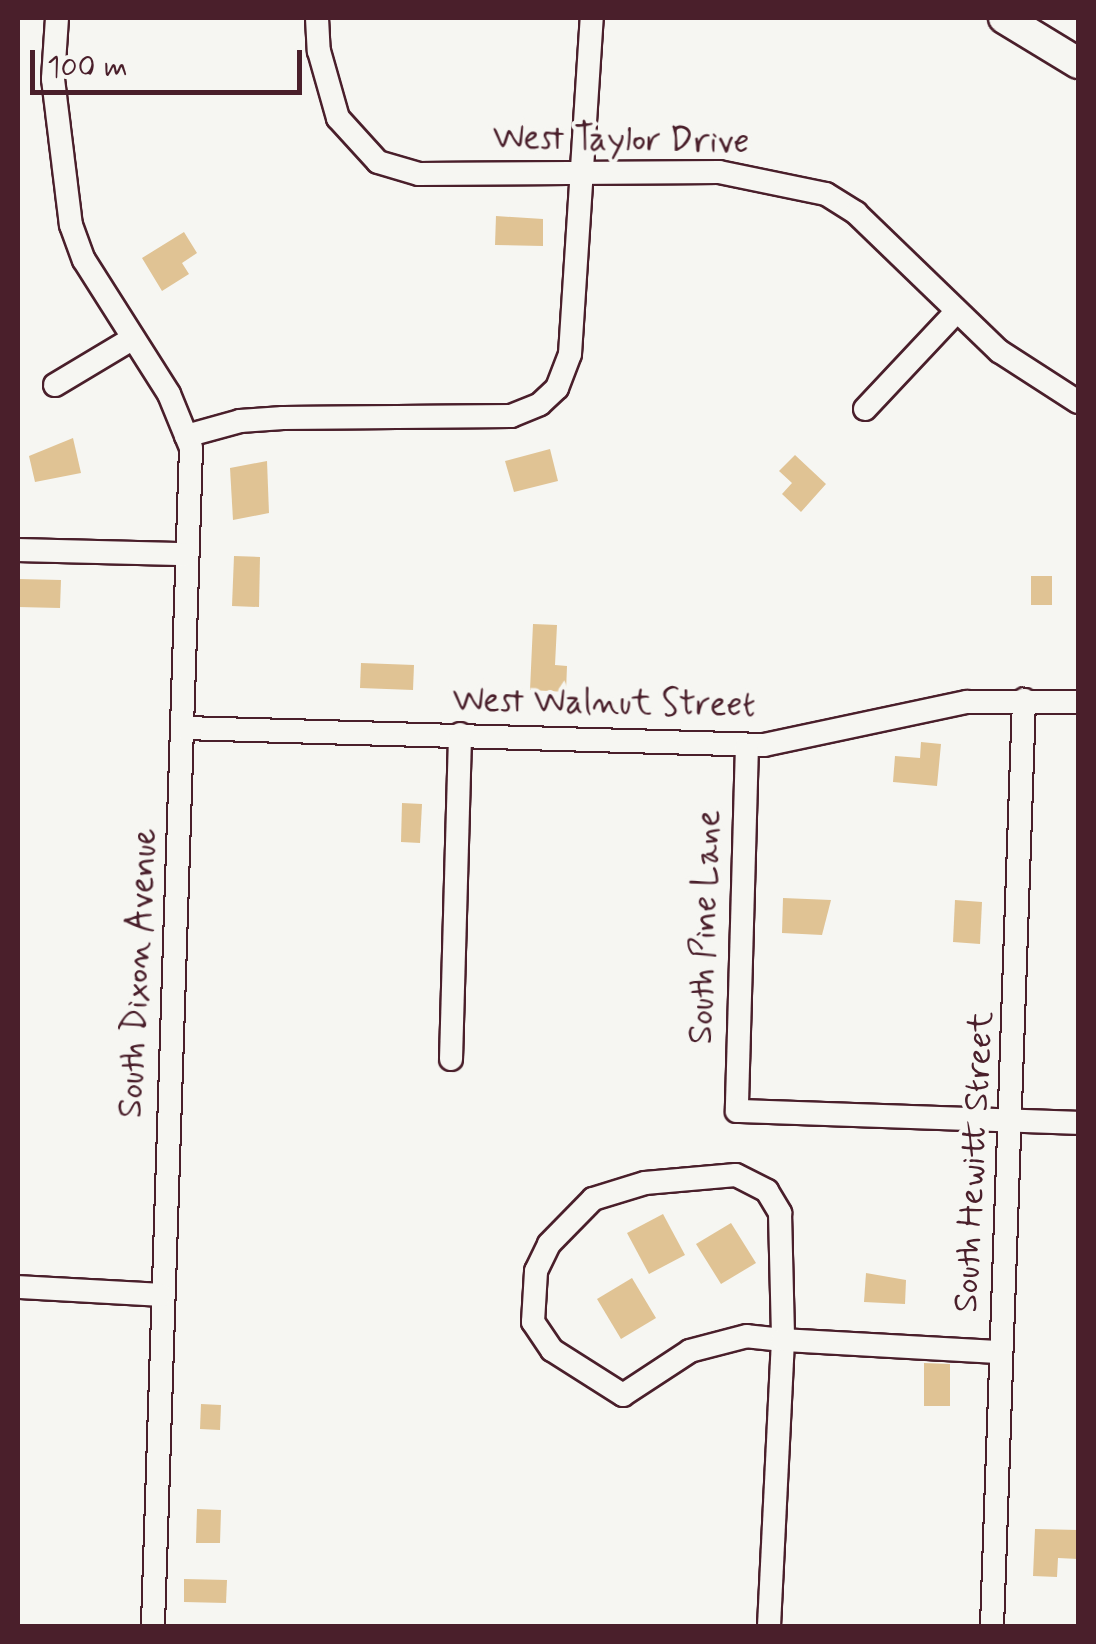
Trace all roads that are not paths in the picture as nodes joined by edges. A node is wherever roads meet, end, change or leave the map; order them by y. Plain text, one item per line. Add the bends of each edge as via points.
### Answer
1 (57, 18) edge
2 (318, 18) edge
3 (592, 18) edge
4 (1004, 18) edge
5 (1078, 62) edge
6 (586, 172) junction
7 (955, 313) junction
8 (132, 339) junction
9 (55, 385) dead end
10 (1078, 402) edge
11 (865, 409) dead end
12 (186, 436) junction
13 (18, 550) edge
14 (187, 554) junction
15 (1024, 700) junction
16 (1078, 702) edge
17 (184, 728) junction
18 (460, 734) junction
19 (747, 745) junction
20 (451, 1059) dead end
21 (1012, 1122) junction
22 (1078, 1123) edge
23 (18, 1287) edge
24 (162, 1295) junction
25 (783, 1340) junction
26 (1000, 1352) junction
27 (153, 1626) edge
28 (769, 1626) edge
29 (992, 1626) edge

1 - 8 street, South Dixon Avenue via 53,79 71,225 84,260
2 - 6 street, West Taylor Drive via 338,118 378,162 399,170
3 - 6 street
4 - 5 street
6 - 7 street, West Taylor Drive via 719,172 826,194 856,213
6 - 12 street via 570,354 561,382 540,404 511,416 240,420
7 - 10 street, West Taylor Drive
7 - 11 street
8 - 9 street
8 - 12 street, South Dixon Avenue
12 - 14 street, South Dixon Avenue
13 - 14 street
14 - 17 street, South Dixon Avenue
15 - 16 street, West Walnut Street
15 - 19 street, West Walnut Street via 967,702
15 - 21 street, South Hewitt Street
17 - 18 street, West Walnut Street
17 - 24 street, South Dixon Avenue
18 - 19 street, West Walnut Street
18 - 20 street
19 - 21 street, South Pine Lane via 737,1111
21 - 22 street
21 - 26 street, South Hewitt Street
23 - 24 street
24 - 27 street, South Dixon Avenue
25 - 25 street via 746,1336 690,1351 622,1396 588,1378 533,1322 536,1271 550,1244 592,1199 644,1183 736,1175 767,1190 780,1213
25 - 26 street
25 - 28 street
26 - 29 street, South Hewitt Street

